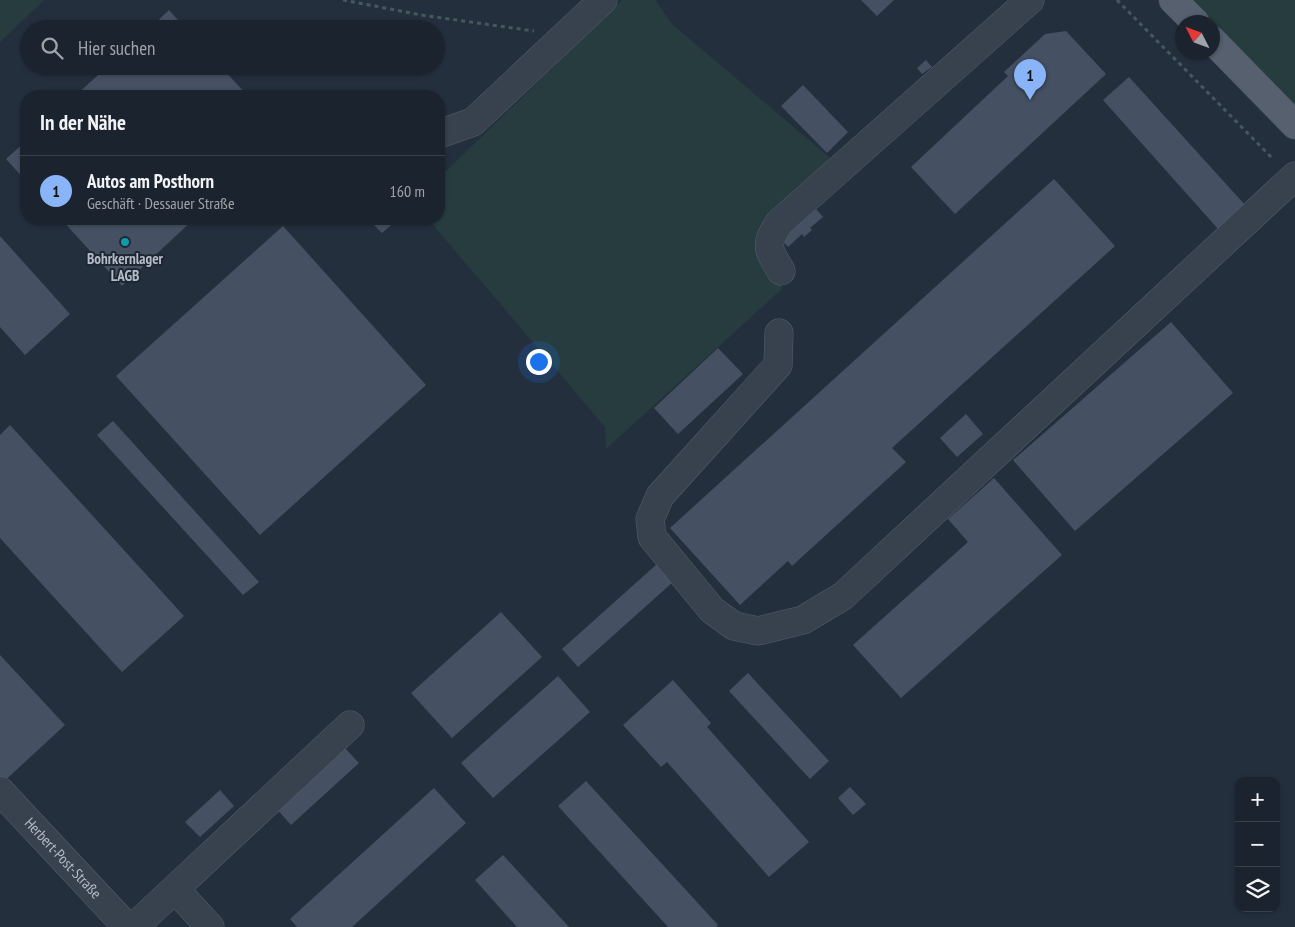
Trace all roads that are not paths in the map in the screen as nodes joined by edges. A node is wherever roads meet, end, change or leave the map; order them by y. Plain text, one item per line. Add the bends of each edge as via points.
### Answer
1 (603, 0) edge
2 (1030, 0) edge
3 (1173, 0) edge
4 (1188, 15) edge
5 (1220, 48) edge
6 (1295, 125) edge
7 (445, 132) edge
8 (1294, 177) edge
9 (781, 271) dead end
10 (779, 333) dead end
11 (350, 725) dead end
12 (0, 791) edge
13 (175, 888) junction
14 (127, 927) edge
15 (134, 927) edge
16 (210, 927) edge

1 - 7 street via 473,122
2 - 9 street via 779,223 770,238 769,248
3 - 4 main road
5 - 6 main road
8 - 10 street via 844,596 803,620 758,630 734,626 712,610 652,537 650,519 660,496 778,365
11 - 13 street
12 - 14 street, Herbert-Post-Straße
13 - 15 street
13 - 16 street

